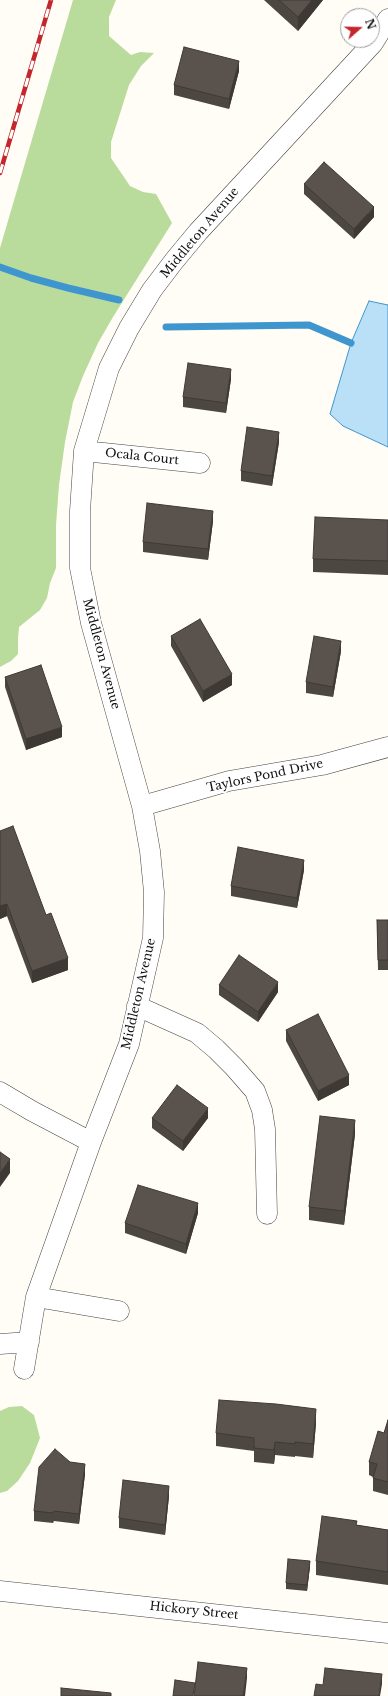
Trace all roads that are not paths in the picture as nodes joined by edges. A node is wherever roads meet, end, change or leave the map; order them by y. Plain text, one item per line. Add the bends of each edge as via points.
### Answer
1 (388, 19) edge
2 (84, 451) junction
3 (200, 463) dead end
4 (388, 747) edge
5 (142, 806) junction
6 (137, 1006) junction
7 (0, 1092) edge
8 (90, 1142) junction
9 (268, 1214) dead end
10 (36, 1297) junction
11 (119, 1311) dead end
12 (29, 1342) junction
13 (0, 1344) edge
14 (24, 1369) dead end
15 (0, 1591) edge
16 (388, 1633) edge

1 - 2 street, Middleton Avenue via 373,43 213,216 174,260 157,284 129,328 109,368
2 - 3 street, Ocala Court
2 - 5 street, Middleton Avenue via 80,568 91,623
4 - 5 street, Taylors Pond Drive via 322,765 229,781
5 - 6 street, Middleton Avenue via 154,892 153,938
6 - 8 street, Middleton Avenue via 129,1044
6 - 9 street via 197,1033 230,1062 254,1091 262,1110 265,1129
7 - 8 street
8 - 10 street, Middleton Avenue
10 - 11 street
10 - 12 street, Middleton Avenue
12 - 13 street
12 - 14 street, Middleton Avenue
15 - 16 street, Hickory Street

